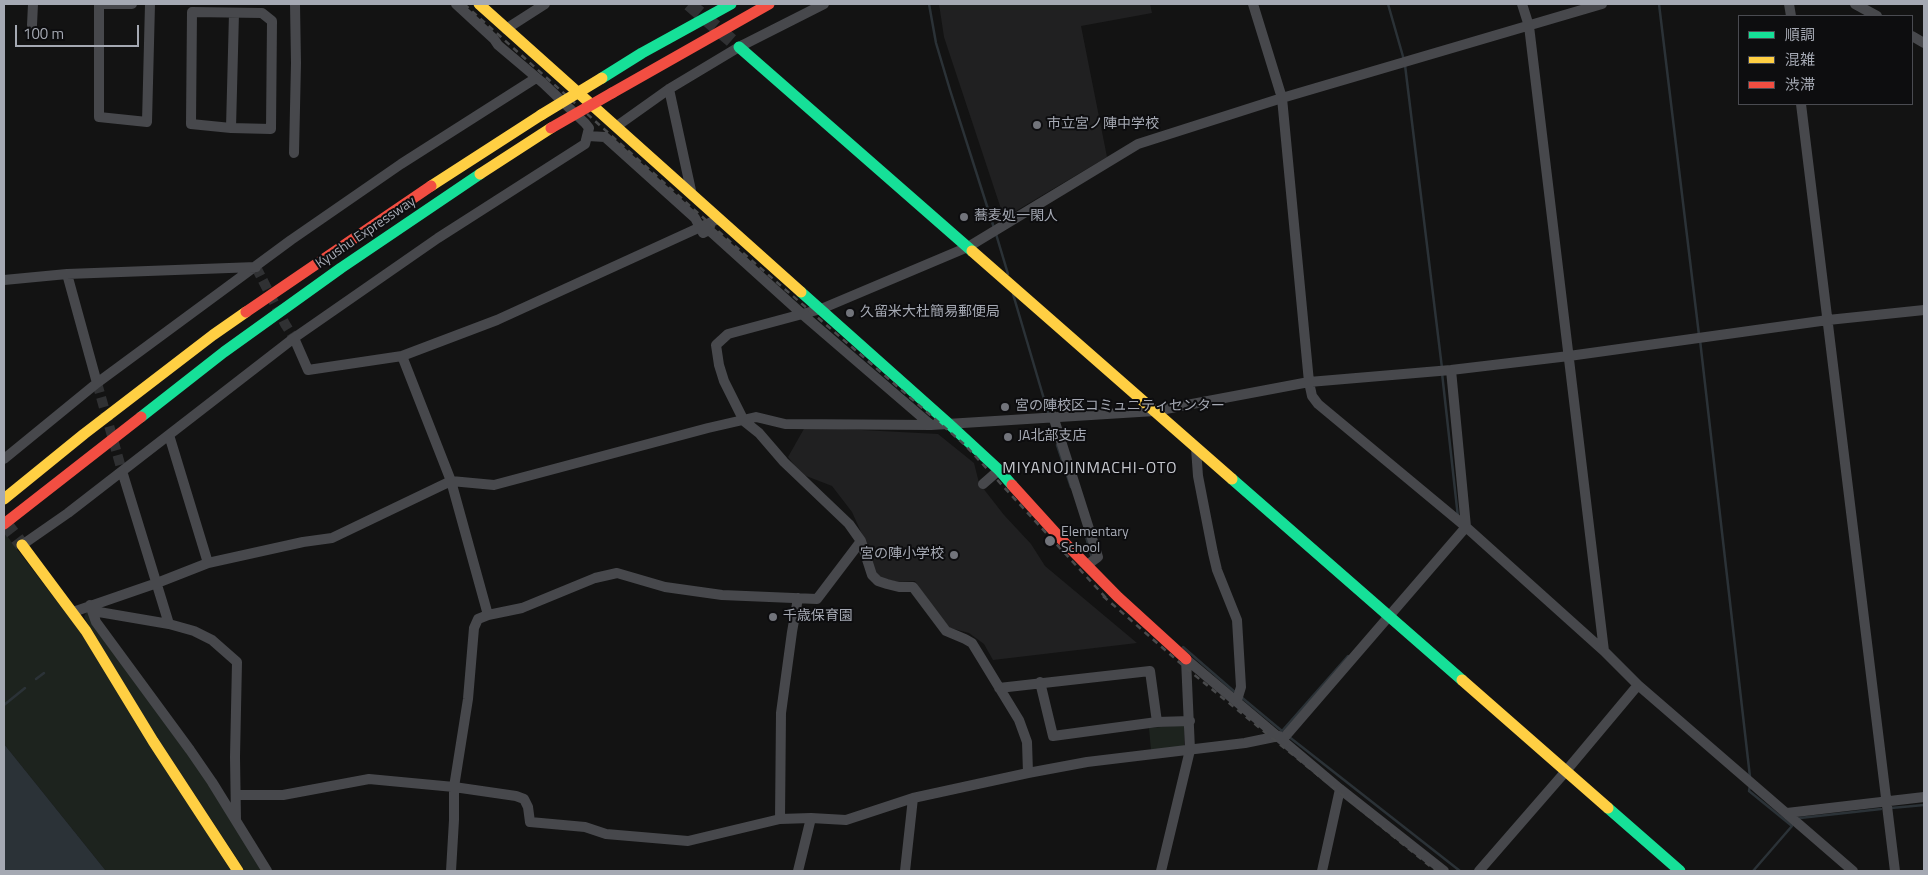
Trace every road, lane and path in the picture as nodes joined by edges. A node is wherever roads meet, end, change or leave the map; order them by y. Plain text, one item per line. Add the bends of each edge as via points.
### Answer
1 (33, 4) edge
2 (132, 4) edge
3 (150, 4) edge
4 (295, 4) edge
5 (456, 4) edge
6 (479, 4) edge
7 (545, 4) edge
8 (731, 4) edge
9 (769, 4) edge
10 (824, 4) edge
11 (1253, 4) edge
12 (1522, 4) edge
13 (1602, 4) edge
14 (1855, 4) edge
15 (262, 8) edge
16 (234, 13) junction
17 (1875, 15) edge
18 (32, 25) dead end
19 (1529, 26) junction
20 (506, 29) junction
21 (1913, 37) edge
22 (1924, 43) edge
23 (739, 46) junction
24 (536, 78) junction
25 (670, 89) junction
26 (1282, 98) junction
27 (1802, 105) edge
28 (616, 126) junction
29 (231, 128) junction
30 (588, 136) junction
31 (294, 153) dead end
32 (692, 195) junction
33 (718, 219) junction
34 (700, 228) junction
35 (968, 247) junction
36 (256, 267) junction
37 (67, 274) junction
38 (4, 280) edge
39 (821, 309) junction
40 (1924, 310) edge
41 (802, 314) junction
42 (1828, 320) junction
43 (294, 338) junction
44 (402, 356) junction
45 (1569, 356) junction
46 (1451, 370) junction
47 (1309, 382) junction
48 (97, 383) junction
49 (1155, 411) junction
50 (1053, 416) junction
51 (744, 421) junction
52 (948, 423) junction
53 (931, 425) junction
54 (169, 436) junction
55 (1196, 448) junction
56 (4, 459) edge
57 (999, 470) junction
58 (122, 471) junction
59 (451, 481) junction
60 (983, 484) dead end
61 (4, 499) edge
62 (4, 524) edge
63 (1466, 527) junction
64 (860, 541) junction
65 (22, 545) joint
66 (208, 563) junction
67 (1087, 566) junction
68 (157, 583) junction
69 (798, 598) junction
70 (91, 608) junction
71 (73, 612) junction
72 (488, 615) junction
73 (1389, 616) junction
74 (169, 624) junction
75 (1604, 651) junction
76 (1186, 659) junction
77 (1040, 682) junction
78 (1638, 685) junction
79 (999, 688) junction
80 (1237, 700) junction
81 (1190, 721) junction
82 (1157, 722) junction
83 (1281, 737) junction
84 (1190, 750) junction
85 (1566, 771) junction
86 (1028, 773) junction
87 (454, 787) junction
88 (1340, 789) junction
89 (237, 795) junction
90 (1924, 797) edge
91 (913, 798) junction
92 (1886, 801) junction
93 (1787, 813) junction
94 (811, 818) junction
95 (780, 819) junction
96 (236, 821) junction
97 (238, 871) edge
98 (267, 871) edge
99 (451, 871) edge
100 (798, 871) edge
101 (905, 871) edge
102 (1161, 871) edge
103 (1322, 871) edge
104 (1444, 871) edge
105 (1479, 871) edge
106 (1680, 871) edge
107 (1853, 871) edge
108 (1895, 871) edge

1 - 18 street
2 - 3 street via 98,4 99,117 147,122
4 - 31 street
5 - 24 street
6 - 20 main road
7 - 20 street
8 - 61 main road, Kyushu Expressway, bridge via 642,53 541,115 332,252 213,335
9 - 62 main road, Kyushu Expressway, bridge via 552,128 349,263 224,352
10 - 23 street
11 - 26 street
12 - 19 street
13 - 19 street
14 - 17 street
15 - 16 street
15 - 29 street via 272,21 271,129
16 - 29 street
16 - 29 street via 192,12 191,124
19 - 26 street
19 - 45 street
20 - 28 main road
21 - 22 street
23 - 25 street
23 - 35 main road
24 - 30 street via 585,123 589,128
24 - 36 street via 401,164
25 - 28 street
25 - 32 street
26 - 35 street via 1138,144
26 - 47 street
27 - 42 street
28 - 32 main road
30 - 34 street via 605,137 695,218
30 - 43 street via 585,144 438,238
32 - 33 main road
33 - 34 street
33 - 39 main road
34 - 41 street via 703,233 709,230
34 - 44 street via 497,320
35 - 39 street
35 - 49 main road
36 - 37 street
36 - 48 street
37 - 38 street
37 - 48 street
39 - 41 street
39 - 52 main road
40 - 42 street
41 - 51 street via 728,334 716,345 724,381
41 - 53 street
42 - 45 street
42 - 92 street
43 - 44 street via 308,370
43 - 54 street
44 - 59 street
45 - 46 street
45 - 75 street
46 - 47 street
46 - 63 street
47 - 49 street
47 - 63 street via 1312,396 1318,404
48 - 56 street
49 - 50 street
49 - 55 main road
50 - 52 street
50 - 67 street via 1098,557
51 - 53 street via 756,417 786,424
51 - 59 street via 494,485
51 - 64 street via 849,524
52 - 53 street
52 - 57 main road
54 - 58 street
54 - 66 street
55 - 73 main road
55 - 80 street via 1198,476 1217,570 1237,620 1241,687
57 - 60 street
57 - 67 main road
58 - 65 street
58 - 68 street
59 - 66 street via 332,538
59 - 72 street
63 - 73 street
63 - 75 street
64 - 69 street via 817,599
64 - 79 street via 872,575 887,584 914,587 946,632 972,644
65 - 71 main road
66 - 68 street
67 - 76 main road
68 - 70 street
68 - 74 street
69 - 72 street via 712,594 665,587 617,573 595,578 522,608
69 - 95 street via 781,713
70 - 71 street
70 - 74 street
70 - 96 street via 96,622 190,750
71 - 97 main road
72 - 87 street via 478,619 474,628 468,699
73 - 83 street
73 - 85 main road
74 - 89 street via 212,640 237,662
75 - 78 street
76 - 80 street
76 - 81 street
77 - 79 street
77 - 82 street via 1053,736
77 - 82 street via 1150,671
78 - 85 street
78 - 93 street
79 - 86 street via 1009,701 1024,734
80 - 83 street
81 - 82 street
81 - 84 street
83 - 84 street
83 - 88 street
84 - 86 street via 1087,762
84 - 102 street
85 - 105 street
85 - 106 main road
86 - 91 street
87 - 89 street via 370,779 283,795
87 - 95 street via 524,799 530,822 672,841 695,840
87 - 99 street
88 - 103 street
88 - 104 street
89 - 96 street
90 - 92 street
91 - 94 street via 846,820
91 - 101 street
92 - 93 street
92 - 108 street
93 - 107 street
94 - 95 street
94 - 100 street
96 - 98 street

